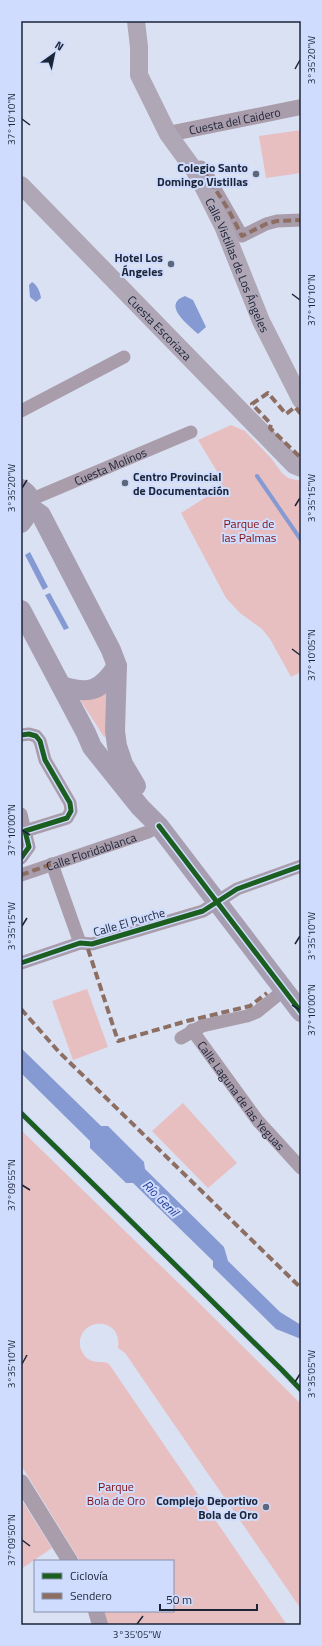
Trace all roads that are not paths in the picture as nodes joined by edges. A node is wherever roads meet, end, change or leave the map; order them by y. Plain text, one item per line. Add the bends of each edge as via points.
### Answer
1 (136, 21) edge
2 (301, 107) edge
3 (168, 134) junction
4 (195, 171) junction
5 (21, 185) edge
6 (301, 220) edge
7 (124, 357) dead end
8 (301, 400) edge
9 (21, 411) edge
10 (191, 432) dead end
11 (301, 468) edge
12 (26, 505) edge
13 (21, 610) edge
14 (117, 666) junction
15 (62, 686) junction
16 (86, 733) junction
17 (21, 735) edge
18 (117, 746) junction
19 (21, 814) edge
20 (160, 826) junction
21 (25, 831) junction
22 (21, 858) edge
23 (52, 864) junction
24 (301, 866) edge
25 (21, 875) edge
26 (217, 902) junction
27 (80, 943) junction
28 (21, 963) edge
29 (284, 990) junction
30 (301, 1012) edge
31 (192, 1030) junction
32 (181, 1038) dead end
33 (301, 1168) edge
34 (21, 1482) edge
35 (69, 1560) edge
36 (96, 1612) edge
37 (100, 1625) edge

1 - 3 main road, Calle Vistillas de Los Ángeles via 139,75
2 - 3 street, Cuesta del Caidero
3 - 4 main road, Calle Vistillas de Los Ángeles
4 - 6 street via 201,167 242,236 277,221
4 - 8 main road, Calle Vistillas de Los Ángeles via 223,226 261,321
5 - 11 main road, Cuesta Escoriaza via 294,465
7 - 9 street
10 - 12 street, Cuesta Molinos
12 - 14 main road via 41,514
13 - 15 main road
14 - 15 main road via 109,679 92,690 74,690
14 - 18 main road
15 - 16 main road
16 - 18 main road via 100,746 111,749
16 - 20 main road via 92,747 140,806
17 - 21 street via 36,736 40,741 45,760 70,803 71,811 67,818
18 - 20 main road via 130,777
19 - 21 street
20 - 23 street, Calle Floridablanca
20 - 26 main road
21 - 22 street via 29,847
23 - 25 street, Calle Floridablanca
23 - 27 street
24 - 26 street, Calle El Purche via 236,888
26 - 27 street, Calle El Purche via 192,914 92,944
26 - 29 main road
27 - 28 street, Calle El Purche
29 - 30 main road
29 - 31 street via 257,1012 248,1016
31 - 32 street, Calle Laguna de las Yeguas
31 - 33 street, Calle Laguna de las Yeguas via 258,1121
34 - 35 street
36 - 37 street

